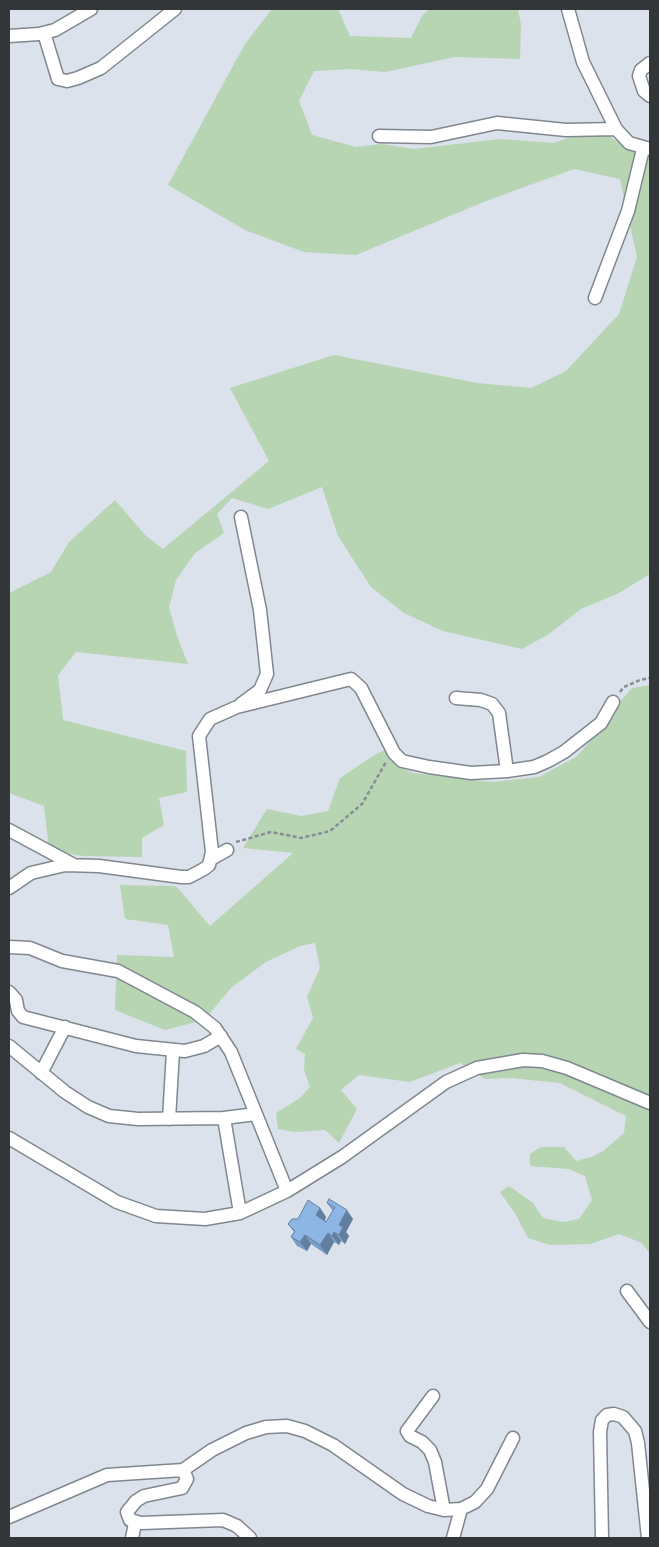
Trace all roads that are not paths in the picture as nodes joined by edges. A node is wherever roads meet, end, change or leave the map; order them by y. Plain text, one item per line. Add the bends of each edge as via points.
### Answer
1 (91, 9) edge
2 (175, 9) edge
3 (568, 9) edge
4 (80, 13) edge
5 (44, 33) junction
6 (9, 36) edge
7 (650, 63) edge
8 (650, 96) edge
9 (616, 129) junction
10 (379, 136) dead end
11 (647, 149) edge
12 (595, 298) dead end
13 (240, 517) dead end
14 (456, 698) dead end
15 (613, 702) road end
16 (236, 707) junction
17 (507, 771) junction
18 (9, 830) edge
19 (227, 850) road end
20 (211, 859) junction
21 (74, 865) junction
22 (9, 888) edge
23 (9, 947) edge
24 (9, 992) edge
25 (65, 1027) junction
26 (221, 1036) junction
27 (9, 1046) edge
28 (173, 1051) junction
29 (41, 1073) junction
30 (650, 1103) edge
31 (256, 1114) junction
32 (224, 1118) junction
33 (169, 1119) junction
34 (9, 1138) edge
35 (287, 1190) junction
36 (240, 1213) junction
37 (627, 1291) dead end
38 (650, 1322) edge
39 (433, 1396) dead end
40 (513, 1438) dead end
41 (183, 1470) junction
42 (461, 1509) junction
43 (444, 1510) junction
44 (9, 1517) edge
45 (135, 1522) junction
46 (132, 1538) edge
47 (250, 1538) edge
48 (453, 1538) edge
49 (602, 1538) edge
50 (648, 1538) edge

1 - 4 street
2 - 5 street via 102,68 78,78 58,79
3 - 9 street via 583,62
4 - 5 street via 55,30
5 - 6 street
7 - 8 street via 639,76 644,91
9 - 10 street via 566,130 497,123 432,137
9 - 11 street via 629,143
11 - 12 street
13 - 16 street via 260,610 267,674 260,690
14 - 17 street via 481,700 492,704 499,713
15 - 17 street via 601,723 564,752 534,767
16 - 17 street via 351,679 364,693 394,753 407,763 471,773
16 - 20 street via 210,719 199,736
18 - 21 street
19 - 20 street
20 - 21 street via 204,869 189,877
21 - 22 street via 31,873
23 - 26 street via 30,948 62,961 118,971 195,1012
24 - 25 street via 23,1017
25 - 28 street via 136,1046
25 - 29 street
26 - 28 street via 204,1046
26 - 31 street via 231,1052
27 - 29 street
28 - 33 street
29 - 33 street via 88,1107 108,1116
30 - 35 street via 567,1068 542,1061 523,1060 477,1068 446,1082 342,1157
31 - 32 street
31 - 35 street
32 - 33 street
32 - 36 street
34 - 36 street via 117,1202 143,1212 181,1219 221,1218
35 - 36 street
37 - 38 street
39 - 43 street via 407,1431 430,1450
40 - 42 street via 488,1489 475,1502
41 - 43 street via 212,1450 246,1433 266,1427 287,1426 333,1445 404,1494
41 - 44 street via 107,1475
41 - 45 street via 187,1478 182,1488 144,1496 130,1506 128,1516
42 - 43 street
42 - 48 street
45 - 46 street
45 - 47 street via 223,1520 237,1526
49 - 50 street via 600,1432 602,1420 614,1414 630,1423 636,1437

